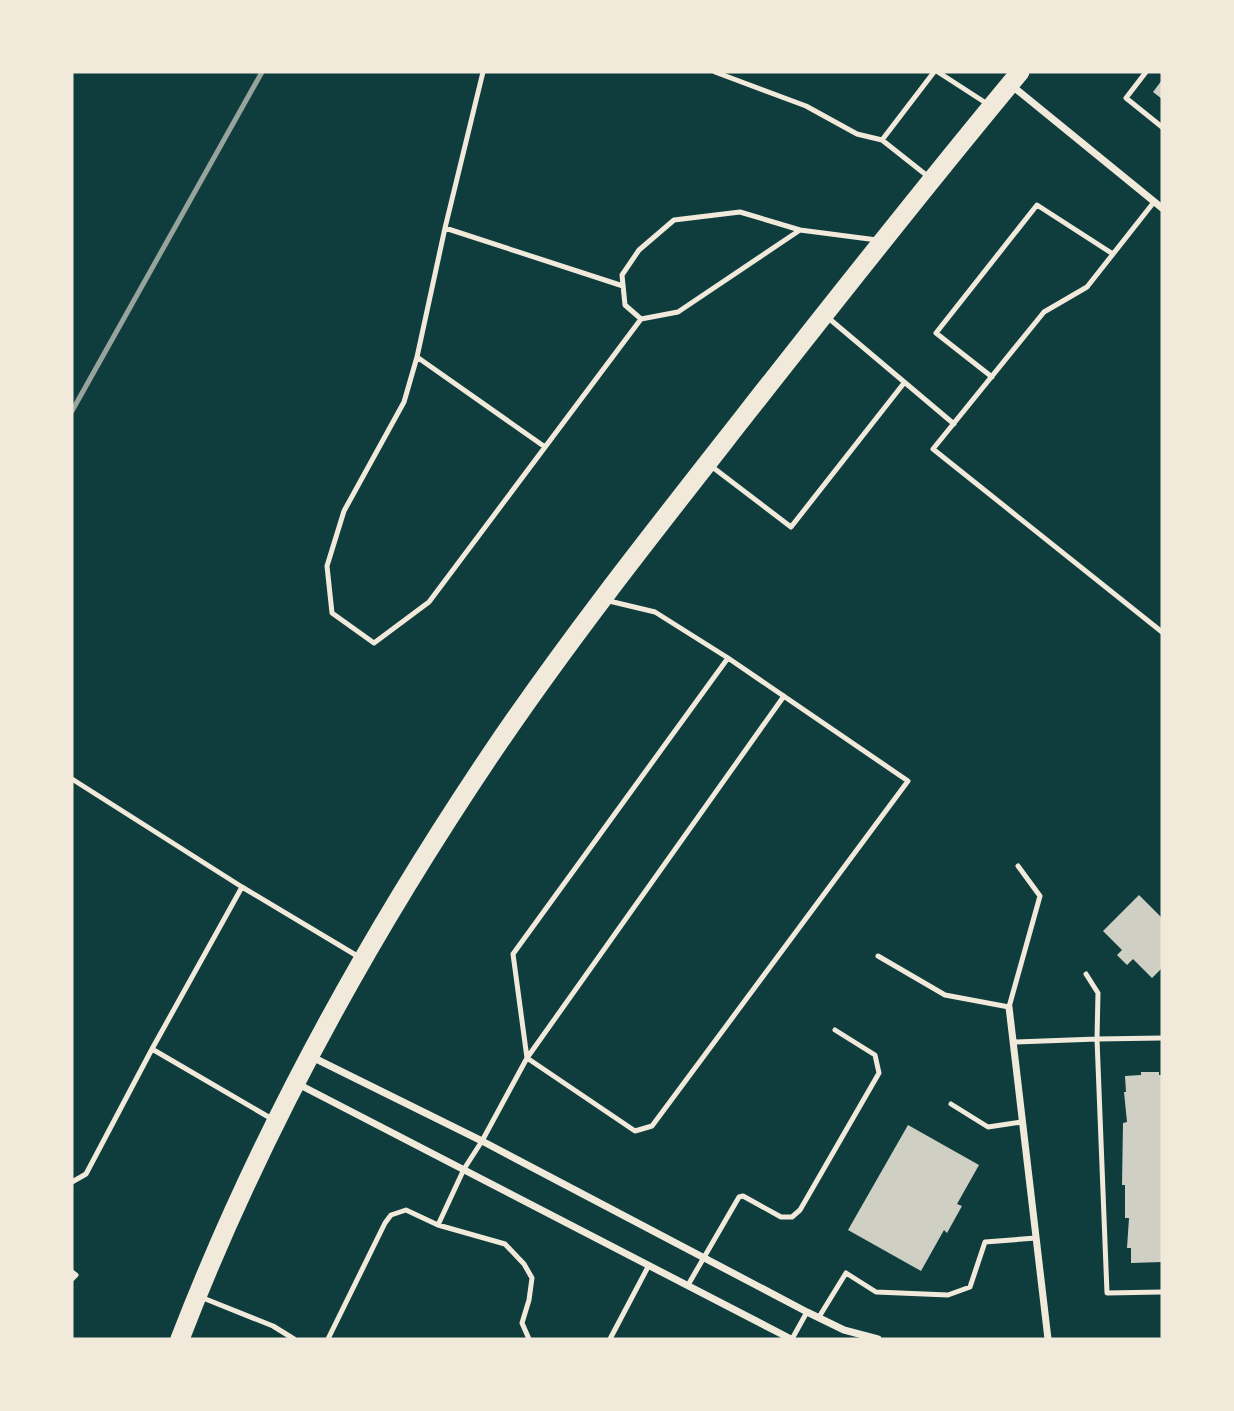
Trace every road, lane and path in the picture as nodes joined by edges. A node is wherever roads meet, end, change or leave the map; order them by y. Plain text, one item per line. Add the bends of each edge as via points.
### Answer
1 (483, 72) edge
2 (715, 72) edge
3 (936, 72) edge
4 (1146, 72) edge
5 (1015, 78) edge
6 (992, 106) junction
7 (1162, 127) edge
8 (882, 140) junction
9 (933, 180) junction
10 (1154, 202) junction
11 (1162, 208) edge
12 (445, 228) junction
13 (800, 230) junction
14 (883, 241) junction
15 (1113, 254) junction
16 (623, 286) junction
17 (824, 314) junction
18 (641, 319) junction
19 (417, 357) junction
20 (992, 377) junction
21 (904, 383) junction
22 (954, 424) junction
23 (545, 447) junction
24 (707, 463) junction
25 (602, 600) junction
26 (1162, 632) edge
27 (729, 658) junction
28 (784, 696) junction
29 (72, 779) edge
30 (1018, 866) dead end
31 (242, 887) junction
32 (878, 956) dead end
33 (362, 958) junction
34 (1086, 974) dead end
35 (1009, 1007) junction
36 (835, 1030) dead end
37 (1162, 1038) edge
38 (1097, 1039) junction
39 (1013, 1042) junction
40 (152, 1049) junction
41 (308, 1055) junction
42 (527, 1058) junction
43 (295, 1082) junction
44 (951, 1104) dead end
45 (275, 1120) junction
46 (1022, 1122) junction
47 (482, 1141) junction
48 (464, 1169) junction
49 (72, 1182) edge
50 (438, 1225) junction
51 (1036, 1238) junction
52 (704, 1257) junction
53 (649, 1265) junction
54 (72, 1272) edge
55 (72, 1279) edge
56 (688, 1285) junction
57 (1162, 1292) edge
58 (197, 1295) junction
59 (807, 1312) junction
60 (819, 1317) junction
61 (180, 1339) edge
62 (294, 1339) edge
63 (328, 1339) edge
64 (528, 1339) edge
65 (610, 1339) edge
66 (792, 1339) edge
67 (878, 1339) edge
68 (1048, 1339) edge

1 - 12 lane
2 - 8 lane via 806,106 857,134
3 - 6 lane
3 - 8 lane
4 - 7 lane via 1126,98
5 - 6 highway
5 - 10 street
6 - 9 highway
8 - 9 lane
9 - 14 highway
10 - 11 street
10 - 15 lane
12 - 16 lane
12 - 19 lane
13 - 14 lane
13 - 16 lane via 740,212 674,220 639,250 622,275
13 - 18 lane via 678,312
14 - 17 highway
15 - 20 lane via 1087,287 1044,312
15 - 20 lane via 1037,205 936,333
16 - 18 lane via 625,305
17 - 21 lane
17 - 24 highway
18 - 23 lane
19 - 23 lane
19 - 23 lane via 404,402 344,511 327,566 332,614 374,643 429,602
20 - 22 lane
21 - 22 lane
21 - 24 lane via 791,527
22 - 26 lane via 933,449
24 - 25 highway
25 - 27 lane via 655,612
25 - 33 highway via 490,756
27 - 28 lane
27 - 42 lane via 513,954
28 - 42 lane
28 - 42 lane via 908,780 652,1126 635,1131
29 - 31 lane
30 - 35 lane via 1040,896
31 - 33 lane
31 - 40 lane
32 - 35 lane via 945,995
33 - 41 highway
34 - 38 lane via 1097,993
35 - 39 street
36 - 52 lane via 875,1055 878,1073 800,1210 792,1217 781,1217 739,1197
37 - 38 lane
38 - 39 lane
38 - 57 lane via 1107,1293
39 - 46 street
40 - 45 lane
40 - 49 lane via 86,1174
41 - 43 highway
41 - 47 street
42 - 47 lane
43 - 45 highway
43 - 48 street
44 - 46 lane via 988,1127
45 - 58 highway
46 - 51 street
47 - 48 lane
47 - 52 street
48 - 50 lane
48 - 53 street
50 - 63 lane via 406,1210 391,1215
50 - 64 lane via 505,1244 524,1264 532,1278 523,1322
51 - 60 lane via 985,1242 970,1287 948,1295 876,1292 846,1273
51 - 68 street
52 - 56 lane
52 - 59 street
53 - 56 street
53 - 65 lane
54 - 55 lane via 76,1275
56 - 66 street
58 - 61 highway
58 - 62 lane via 274,1326
59 - 60 street
59 - 66 lane
60 - 67 street

